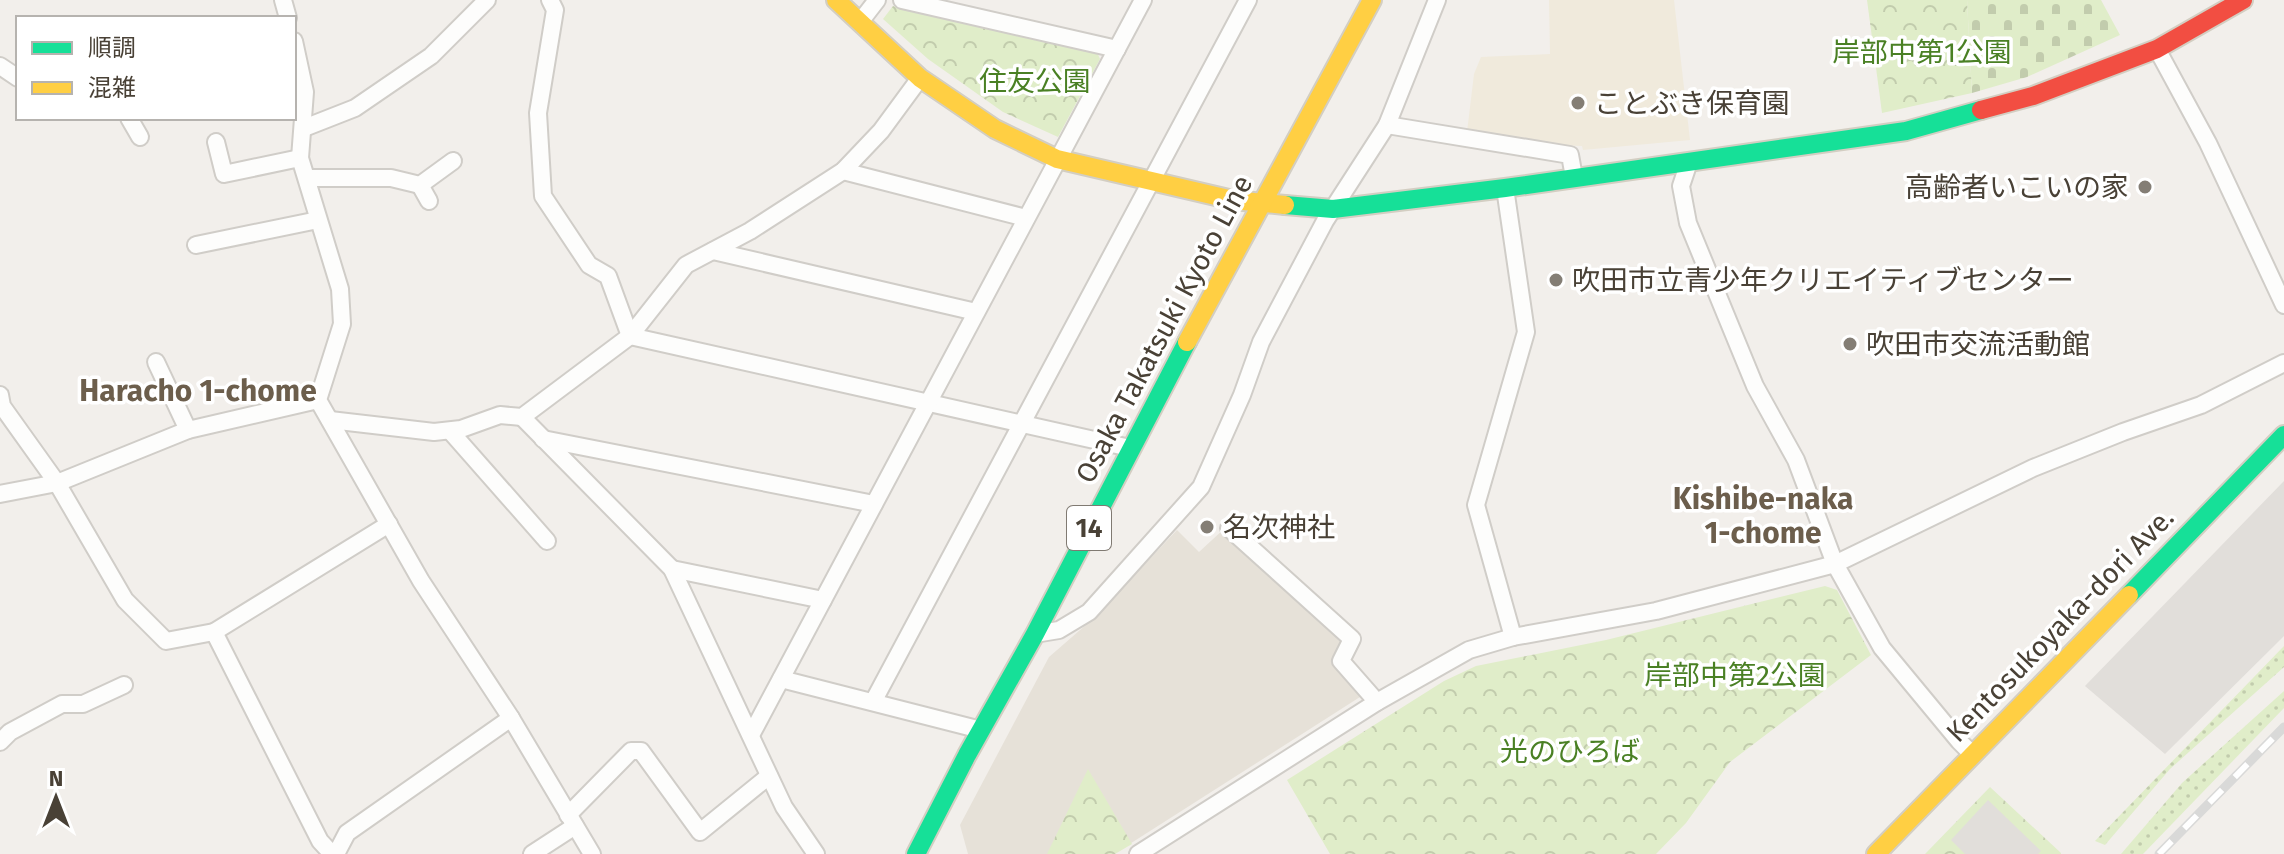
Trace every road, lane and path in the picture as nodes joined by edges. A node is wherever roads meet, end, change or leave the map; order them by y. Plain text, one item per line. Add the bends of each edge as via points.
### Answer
1 (487, 0) edge
2 (550, 0) edge
3 (836, 0) edge
4 (877, 0) edge
5 (902, 0) edge
6 (1143, 0) edge
7 (1248, 0) edge
8 (1372, 0) edge
9 (1437, 0) edge
10 (2243, 0) edge
11 (860, 22) junction
12 (1117, 49) junction
13 (2157, 49) junction
14 (296, 50) edge
15 (920, 78) junction
16 (130, 120) edge
17 (1387, 125) junction
18 (304, 128) junction
19 (140, 137) dead end
20 (216, 142) dead end
21 (300, 158) junction
22 (1057, 159) junction
23 (453, 161) dead end
24 (1689, 162) junction
25 (843, 171) junction
26 (1574, 177) junction
27 (307, 178) junction
28 (1151, 180) junction
29 (420, 185) junction
30 (1505, 188) junction
31 (429, 201) dead end
32 (1264, 202) junction
33 (1333, 209) junction
34 (1026, 218) junction
35 (318, 220) junction
36 (196, 245) dead end
37 (713, 251) junction
38 (2284, 305) edge
39 (976, 312) junction
40 (630, 336) junction
41 (156, 362) dead end
42 (2284, 363) edge
43 (318, 400) junction
44 (1, 402) edge
45 (928, 403) junction
46 (522, 417) junction
47 (330, 420) junction
48 (1020, 425) junction
49 (188, 430) junction
50 (451, 432) junction
51 (2284, 435) edge
52 (543, 439) junction
53 (1130, 448) junction
54 (57, 483) junction
55 (0, 494) edge
56 (874, 504) junction
57 (389, 524) junction
58 (1229, 528) dead end
59 (547, 541) dead end
60 (1835, 564) junction
61 (672, 569) junction
62 (823, 600) junction
63 (214, 632) junction
64 (1035, 634) junction
65 (1513, 637) junction
66 (781, 679) junction
67 (124, 685) dead end
68 (873, 702) junction
69 (1377, 702) junction
70 (511, 718) junction
71 (981, 730) junction
72 (751, 735) junction
73 (0, 742) edge
74 (1973, 755) junction
75 (769, 776) junction
76 (571, 820) junction
77 (921, 852) edge
78 (334, 854) edge
79 (532, 854) edge
80 (592, 854) edge
81 (816, 854) edge
82 (1138, 854) edge
83 (1876, 854) edge

1 - 18 street via 431,56 355,108
2 - 40 street via 555,10 538,113 543,196 589,265 608,276
3 - 11 street
4 - 11 street
5 - 12 street
6 - 12 street
7 - 28 street
8 - 32 street, Osaka Takatsuki Kyoto Line / 14
9 - 17 street
10 - 13 street
11 - 15 street
12 - 22 street
13 - 24 street via 2033,96 1906,131
13 - 38 street
14 - 18 street via 305,92
15 - 22 street via 995,129
15 - 25 street
16 - 19 street
17 - 26 street via 1570,155
17 - 33 street
18 - 21 street
20 - 21 street via 224,174
21 - 27 street
22 - 28 street
22 - 34 street
23 - 29 street
24 - 26 street
24 - 60 street via 1681,186 1688,223 1755,386 1796,460
25 - 34 street
25 - 37 street
26 - 30 street
27 - 29 street via 391,178
27 - 35 street
28 - 32 street
28 - 48 street
29 - 31 street
30 - 33 street
30 - 65 street via 1526,332 1476,505
32 - 33 street
32 - 53 street, Osaka Takatsuki Kyoto Line / 14
33 - 64 street via 1261,342 1201,487 1089,612 1059,630
34 - 39 street
35 - 36 street
35 - 43 street via 340,289 342,324
37 - 39 street
37 - 40 street via 686,265
39 - 45 street
40 - 45 street
40 - 46 street
41 - 49 street
42 - 60 street via 2201,405 2033,468
43 - 47 street
43 - 49 street
44 - 54 street
45 - 48 street
45 - 56 street
46 - 50 street via 500,415
46 - 52 street
47 - 50 street
47 - 57 street
48 - 53 street
48 - 68 street
49 - 54 street
50 - 59 street
51 - 74 street, Kentosukoyaka-dori Ave.
52 - 56 street
52 - 61 street
53 - 64 street, Osaka Takatsuki Kyoto Line / 14
54 - 55 street
54 - 63 street via 125,600 166,641
56 - 62 street
57 - 63 street
57 - 70 street
58 - 69 street via 1352,639 1341,661
60 - 65 street via 1656,611
60 - 74 street via 1882,648
61 - 62 street
61 - 72 street
62 - 66 street
63 - 78 street via 320,841
64 - 71 street, Osaka Takatsuki Kyoto Line / 14
65 - 69 street via 1469,650
66 - 68 street
66 - 72 street
67 - 73 street via 83,704 62,704
68 - 71 street
69 - 82 street
70 - 76 street
70 - 78 street via 347,833
71 - 77 street, Osaka Takatsuki Kyoto Line / 14
72 - 75 street
74 - 83 street, Kentosukoyaka-dori Ave.
75 - 76 street via 700,832 641,751 631,751
75 - 81 street
76 - 79 street
76 - 80 street

